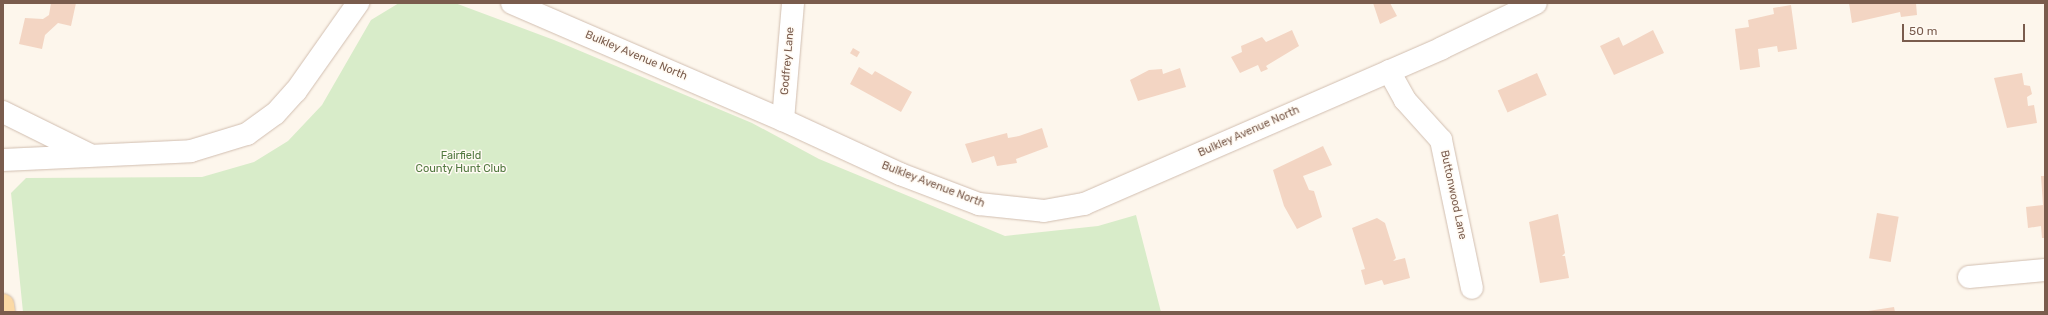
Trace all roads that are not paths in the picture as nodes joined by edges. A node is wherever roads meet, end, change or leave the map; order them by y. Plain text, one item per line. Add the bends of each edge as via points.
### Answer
1 (358, 3) edge
2 (512, 3) edge
3 (793, 3) edge
4 (1536, 3) edge
5 (1389, 71) junction
6 (3, 112) edge
7 (784, 120) junction
8 (91, 155) junction
9 (3, 160) edge
10 (2045, 270) edge
11 (1969, 277) dead end
12 (1472, 288) dead end
13 (3, 305) edge
14 (4, 312) edge

1 - 8 street via 296,91 275,114 247,134 191,151
2 - 7 street, Bulkley Avenue North
3 - 7 street, Godfrey Lane
4 - 5 street, Bulkley Avenue North
5 - 7 street, Bulkley Avenue North via 1084,204 1044,211 979,204 900,174
5 - 12 street, Buttonwood Lane via 1405,100 1441,140
6 - 8 street
8 - 9 street
10 - 11 street
13 - 14 main road

